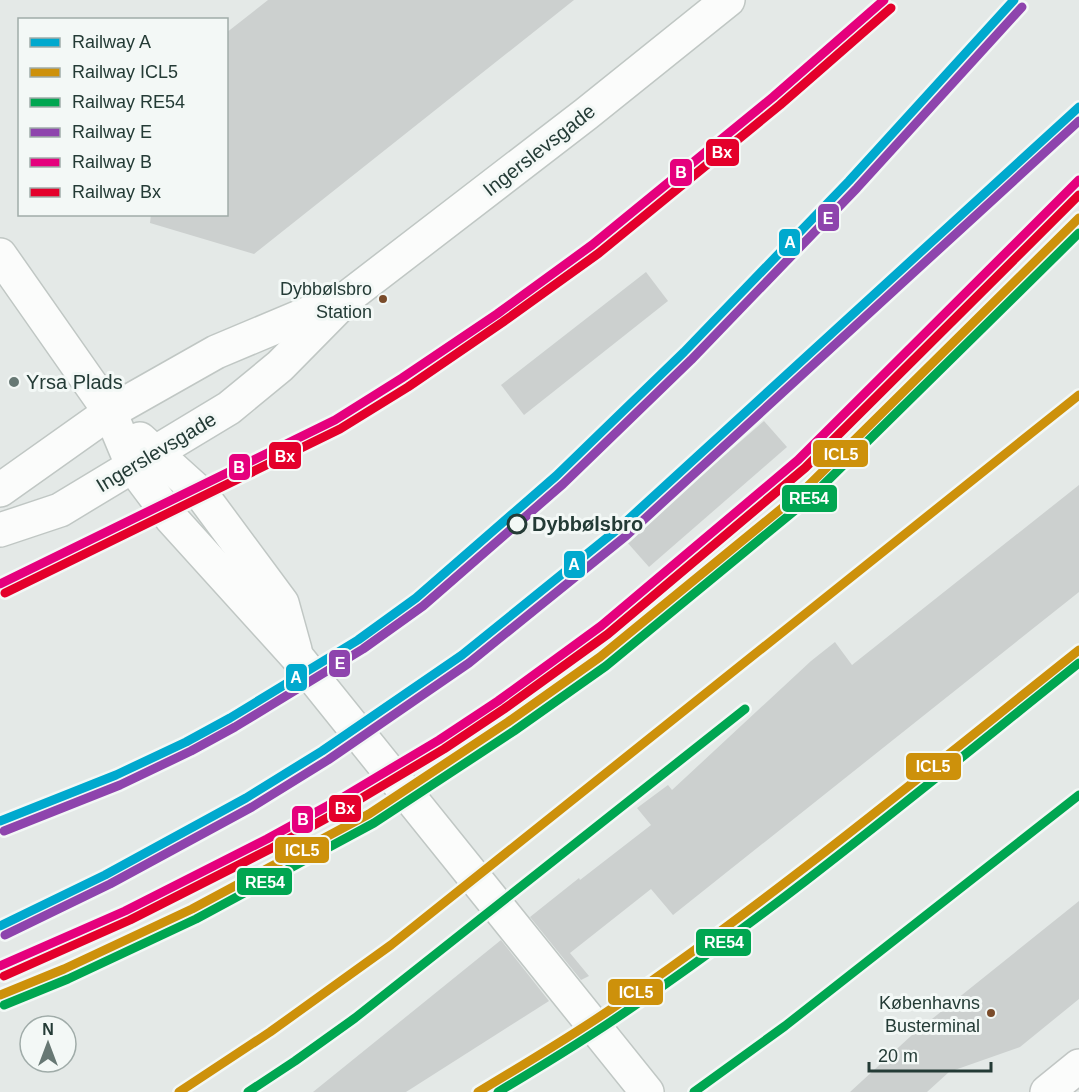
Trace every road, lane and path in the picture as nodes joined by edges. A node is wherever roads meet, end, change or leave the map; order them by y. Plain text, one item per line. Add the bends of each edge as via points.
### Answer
1 (728, 0) edge
2 (0, 255) edge
3 (348, 297) junction
4 (110, 412) junction
5 (145, 460) junction
6 (0, 490) edge
7 (0, 530) edge
8 (1079, 1066) edge
9 (647, 1092) edge
10 (1047, 1092) edge

1 - 3 street, Ingerslevsgade
2 - 4 street
3 - 4 street, Ingerslevsgade via 216,352
3 - 5 street, Ingerslevsgade via 272,373 229,408
4 - 5 street
4 - 6 street, Ingerslevsgade
5 - 7 street, Ingerslevsgade via 60,510
5 - 9 street via 172,519 297,657
8 - 10 street

